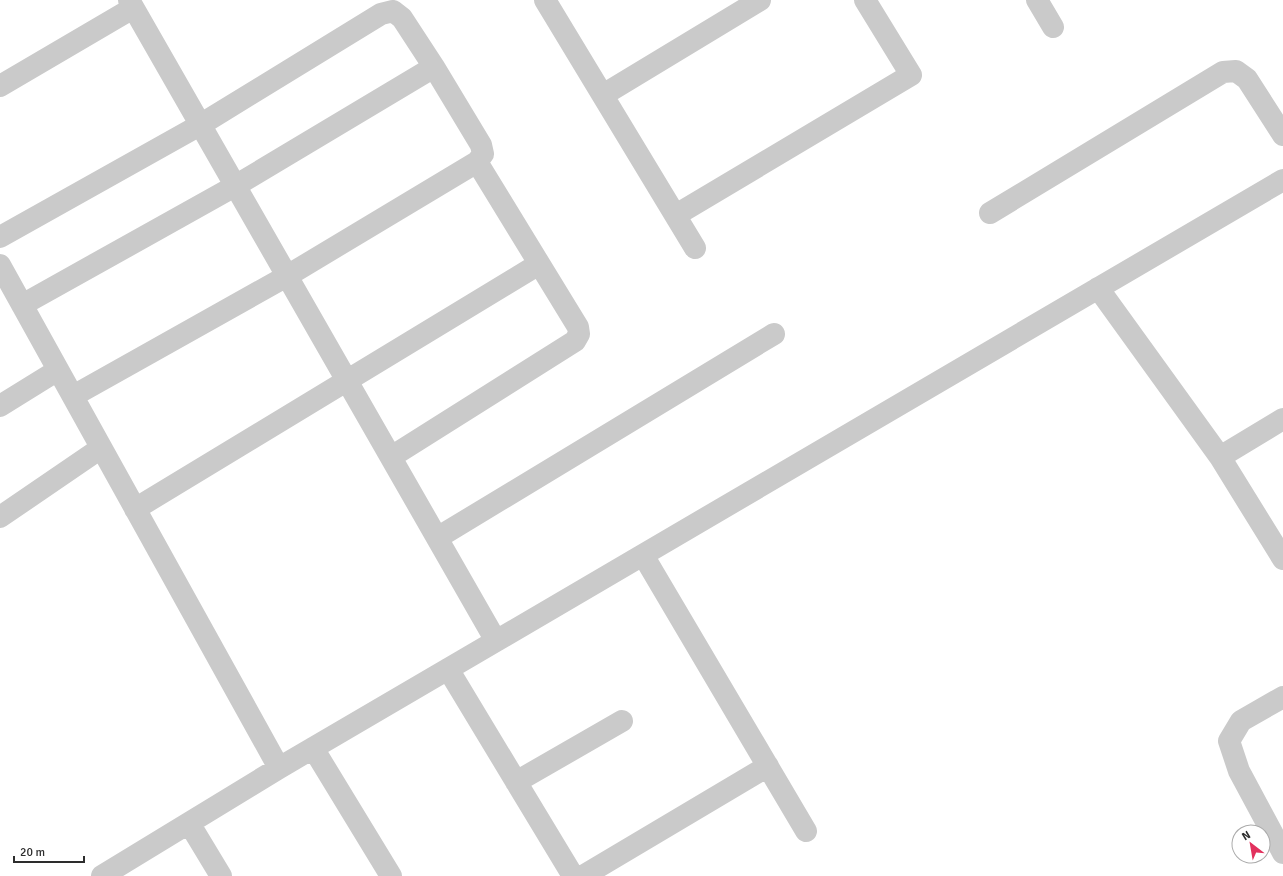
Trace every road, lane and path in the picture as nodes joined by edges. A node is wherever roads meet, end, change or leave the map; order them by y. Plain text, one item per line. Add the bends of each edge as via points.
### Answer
1 (545, 0) edge
2 (760, 0) edge
3 (865, 0) edge
4 (1037, 0) edge
5 (131, 4) edge
6 (1053, 27) dead end
7 (434, 67) junction
8 (0, 86) edge
9 (603, 95) junction
10 (200, 125) junction
11 (1283, 135) edge
12 (477, 162) junction
13 (1283, 180) edge
14 (235, 186) junction
15 (990, 212) dead end
16 (676, 215) junction
17 (0, 237) edge
18 (695, 248) dead end
19 (539, 264) junction
20 (0, 265) edge
21 (287, 276) junction
22 (1098, 288) junction
23 (22, 306) junction
24 (774, 334) dead end
25 (58, 370) junction
26 (346, 380) junction
27 (73, 396) junction
28 (0, 406) edge
29 (1283, 419) edge
30 (101, 448) junction
31 (391, 457) junction
32 (1220, 457) junction
33 (135, 509) junction
34 (0, 517) edge
35 (437, 538) junction
36 (643, 555) junction
37 (1283, 559) edge
38 (496, 641) junction
39 (448, 669) junction
40 (1283, 697) edge
41 (622, 722) dead end
42 (313, 748) junction
43 (768, 766) junction
44 (279, 768) junction
45 (516, 782) junction
46 (189, 823) junction
47 (806, 831) dead end
48 (1283, 853) edge
49 (102, 876) edge
50 (221, 876) edge
51 (391, 876) edge
52 (573, 876) edge
53 (583, 876) edge

1 - 9 street
2 - 9 street
3 - 16 street via 911,74
4 - 6 street
5 - 8 street
5 - 10 street
7 - 10 street via 402,18 393,12 381,14
7 - 12 street via 481,145 483,154
7 - 14 street
9 - 16 street
10 - 14 street
10 - 17 street
11 - 15 street via 1247,79 1236,70 1223,72
12 - 19 street
12 - 21 street
13 - 22 street
14 - 21 street
14 - 23 street
16 - 18 street
19 - 26 street
19 - 31 street via 578,326 579,334 575,341
20 - 23 street
21 - 26 street
21 - 27 street
22 - 32 street
22 - 36 street
23 - 25 street
24 - 35 street
25 - 27 street
25 - 28 street
26 - 31 street
26 - 33 street
27 - 30 street
29 - 32 street
30 - 33 street
30 - 34 street
31 - 35 street
32 - 37 street
33 - 44 street
35 - 38 street
36 - 38 street
36 - 43 street
38 - 39 street
39 - 42 street
39 - 45 street
40 - 48 street via 1241,721 1229,741 1239,770
41 - 45 street
42 - 44 street
42 - 51 street
43 - 47 street
43 - 53 street
44 - 46 street
45 - 52 street
46 - 49 street
46 - 50 street

